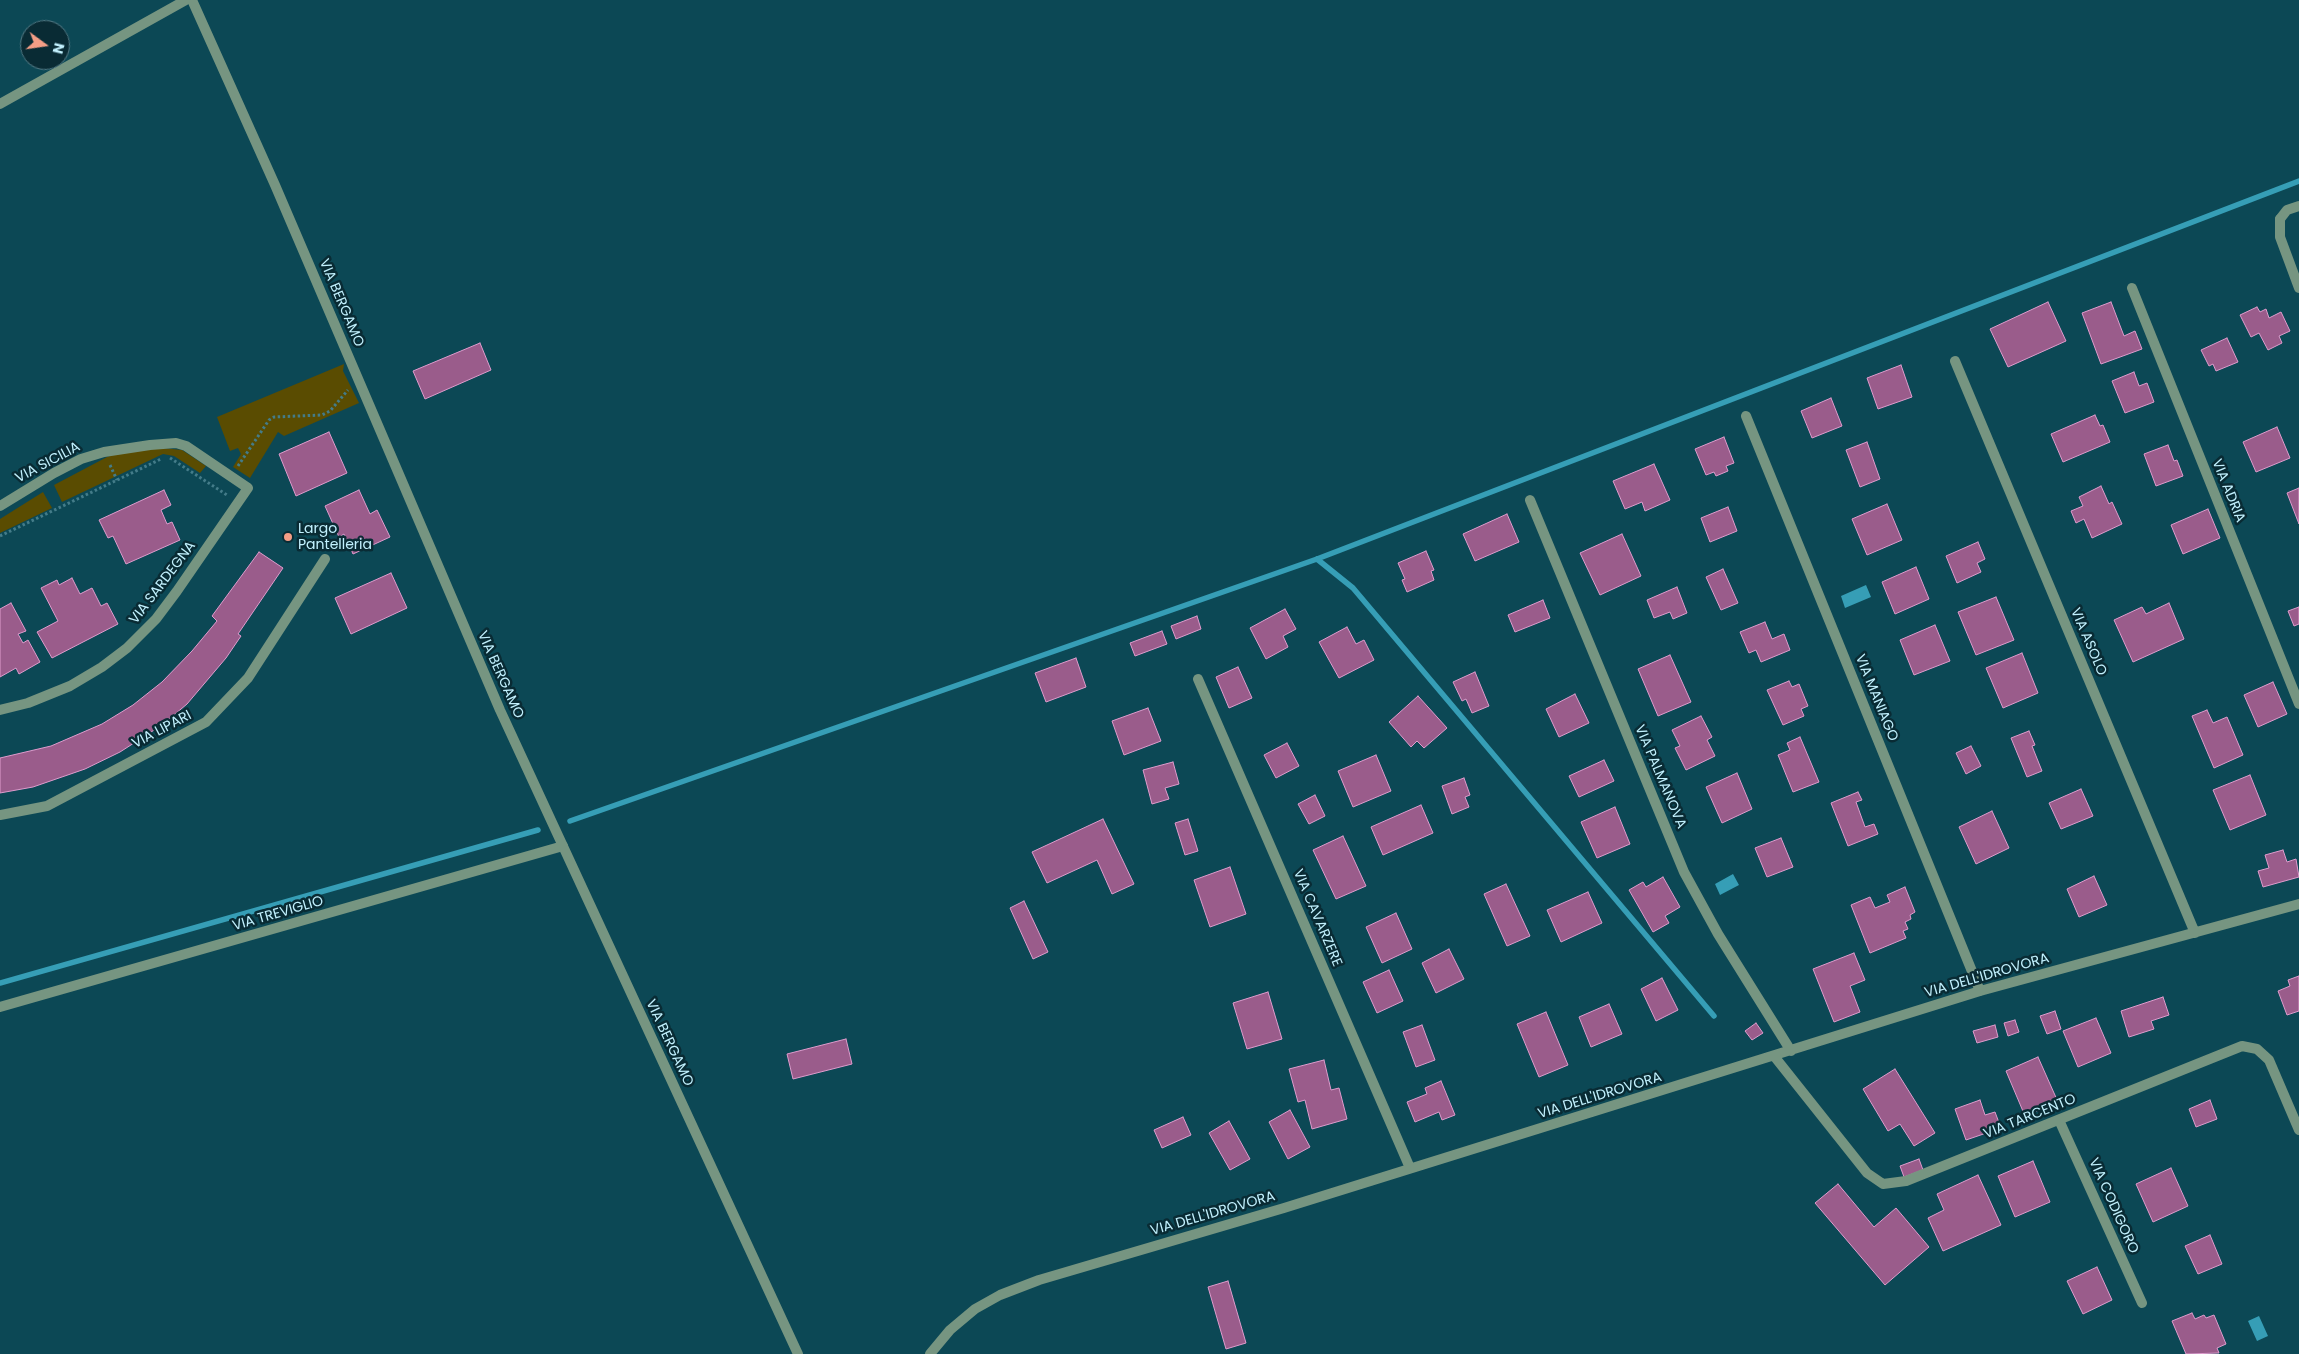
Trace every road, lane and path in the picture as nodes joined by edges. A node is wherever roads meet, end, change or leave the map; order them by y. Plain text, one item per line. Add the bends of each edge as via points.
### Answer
1 (186, 0) edge
2 (192, 0) edge
3 (0, 104) edge
4 (2299, 206) edge
5 (2132, 288) dead end
6 (2299, 288) edge
7 (1955, 361) dead end
8 (360, 382) junction
9 (1746, 416) dead end
10 (231, 477) junction
11 (248, 488) joint
12 (1530, 500) dead end
13 (238, 502) junction
14 (0, 506) edge
15 (0, 536) edge
16 (325, 559) dead end
17 (1198, 679) dead end
18 (2299, 704) edge
19 (0, 710) edge
20 (0, 815) edge
21 (563, 846) junction
22 (2299, 904) edge
23 (2196, 933) junction
24 (1980, 991) junction
25 (0, 1007) edge
26 (1792, 1051) junction
27 (1774, 1056) junction
28 (2059, 1120) junction
29 (2299, 1130) edge
30 (1410, 1168) junction
31 (2142, 1303) dead end
32 (798, 1354) edge
33 (930, 1354) edge

1 - 3 street
2 - 8 street, VIA BERGAMO
4 - 6 street via 2287,210 2280,219 2280,237
5 - 18 street, VIA ADRIA
7 - 23 street, VIA ASOLO
8 - 10 path via 350,387 330,411 322,415 268,420
8 - 21 street, VIA BERGAMO via 500,710
9 - 24 street, VIA MANIAGO
10 - 11 street, VIA SICILIA
10 - 14 street, VIA SICILIA via 186,446 176,443 134,446 76,461
11 - 13 street, VIA SARDEGNA
12 - 26 street, VIA PALMANOVA via 1684,872 1721,939
13 - 15 path via 167,457
13 - 19 street, VIA SARDEGNA via 178,591 127,648 102,668 70,686
16 - 20 street, VIA LIPARI via 248,678 206,722 47,806
17 - 30 street, VIA CAVARZERE
21 - 25 street, VIA TREVIGLIO
21 - 32 street, VIA BERGAMO
22 - 23 street, VIA DELL'IDROVORA
23 - 24 street, VIA DELL'IDROVORA
24 - 26 street, VIA DELL'IDROVORA
26 - 27 street, VIA DELL'IDROVORA
27 - 28 street, VIA TARCENTO via 1867,1173 1883,1184 1906,1181
27 - 30 street, VIA DELL'IDROVORA
28 - 29 street, VIA TARCENTO via 2247,1046 2269,1060
28 - 31 street, VIA CODIGORO
30 - 33 street, VIA DELL'IDROVORA via 1027,1284 968,1314

